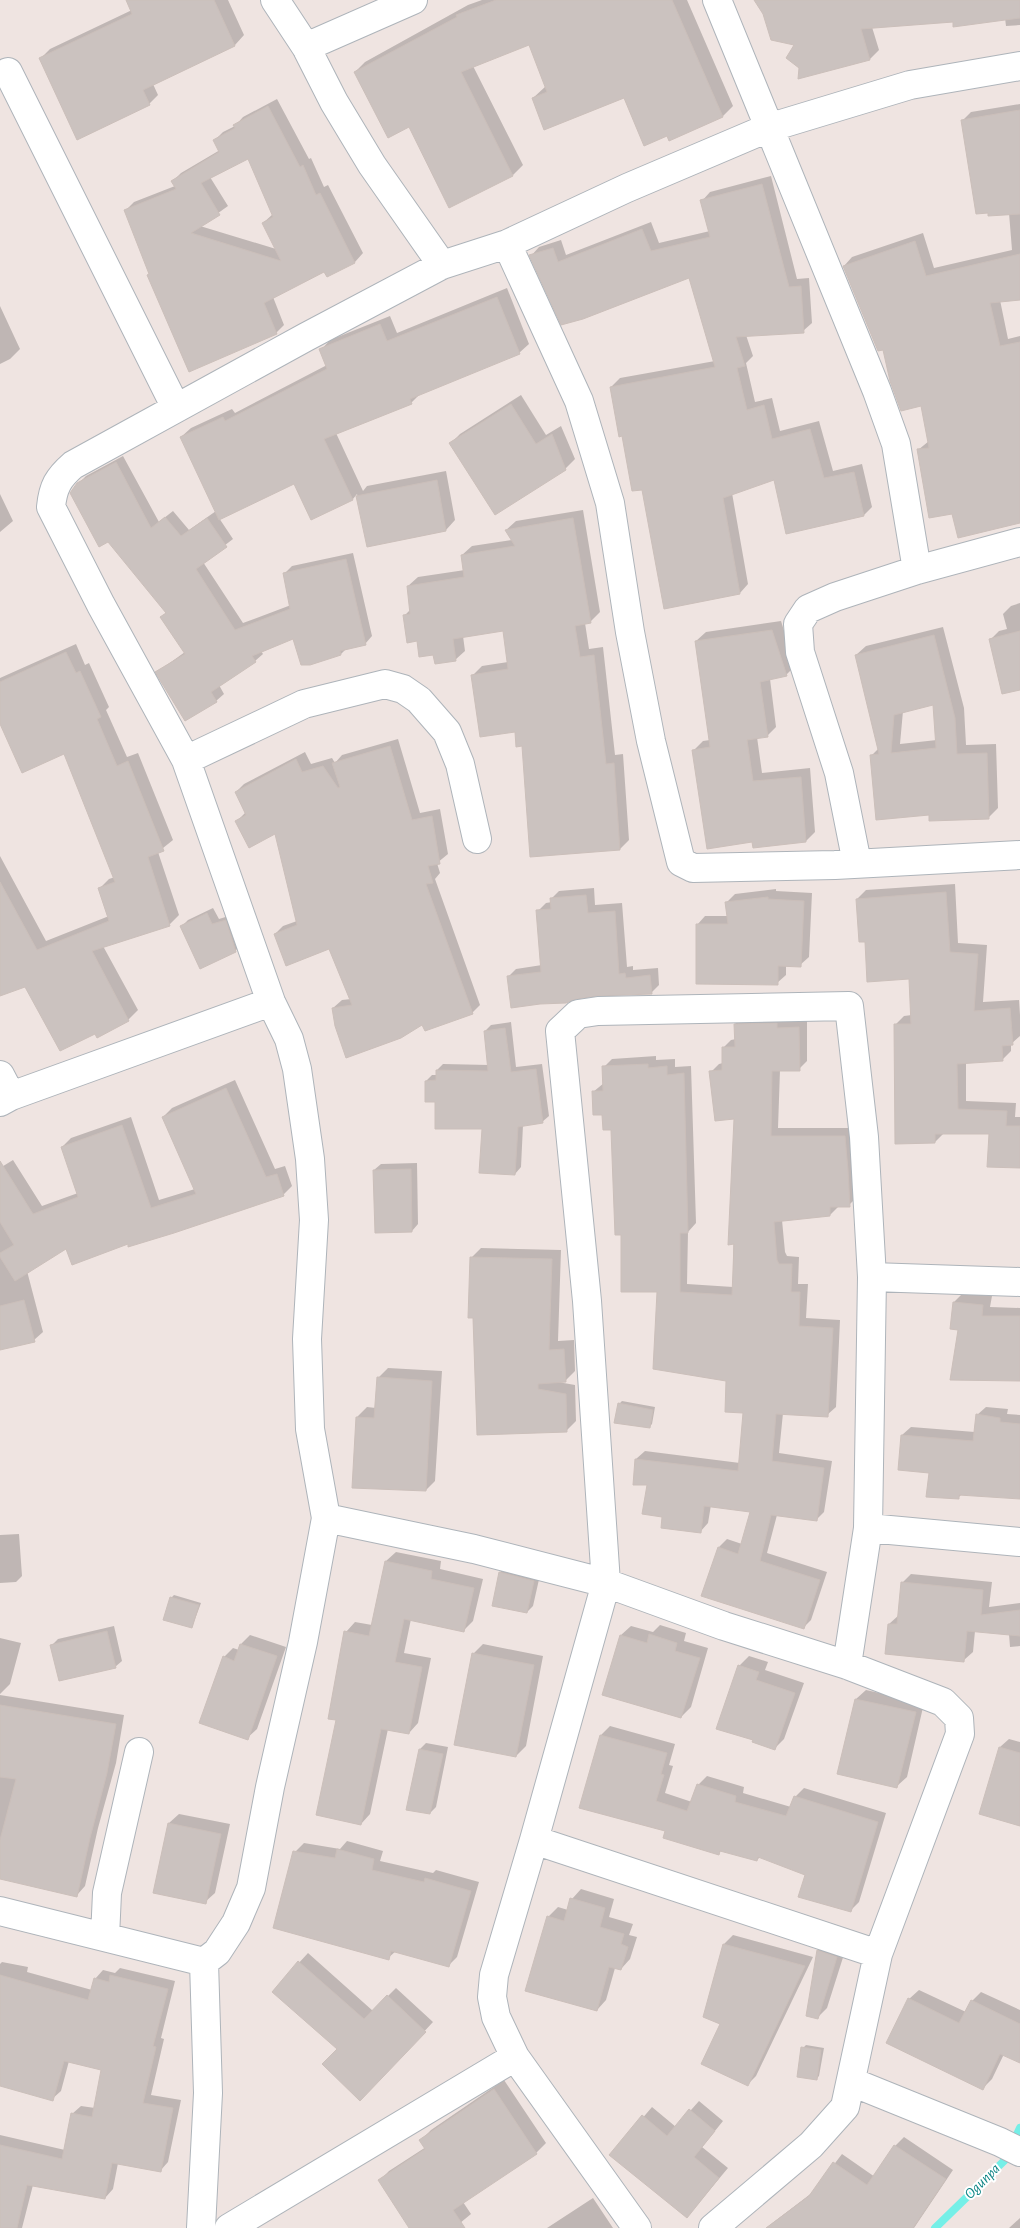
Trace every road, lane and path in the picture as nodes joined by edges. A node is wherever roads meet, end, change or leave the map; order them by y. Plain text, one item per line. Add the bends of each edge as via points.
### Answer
1 (274, 0) edge
2 (413, 0) edge
3 (717, 0) edge
4 (306, 47) junction
5 (1020, 66) edge
6 (8, 72) dead end
7 (768, 128) junction
8 (506, 244) junction
9 (442, 266) junction
10 (176, 408) junction
11 (1020, 542) edge
12 (917, 570) junction
13 (186, 760) junction
14 (477, 840) dead end
15 (1020, 855) edge
16 (856, 863) junction
17 (271, 1002) junction
18 (4, 1091) edge
19 (872, 1277) junction
20 (1020, 1282) edge
21 (326, 1518) junction
22 (868, 1528) junction
23 (1020, 1542) edge
24 (606, 1583) junction
25 (848, 1665) junction
26 (139, 1752) dead end
27 (534, 1840) junction
28 (0, 1911) edge
29 (105, 1937) junction
30 (878, 1954) junction
31 (204, 1962) junction
32 (514, 2057) junction
33 (852, 2082) junction
34 (1010, 2147) edge
35 (201, 2228) edge
36 (230, 2228) edge
37 (636, 2228) edge
38 (713, 2228) edge

1 - 4 street
2 - 4 street
3 - 7 street
4 - 9 street via 372,165
5 - 7 street via 910,85
6 - 10 street
7 - 8 street
7 - 12 street via 896,444
8 - 9 street
8 - 16 street via 579,401 610,503 630,632 681,862 693,868
9 - 10 street
10 - 13 street via 73,465 59,478 51,507
11 - 12 street
12 - 16 street via 808,609 798,624 800,652 839,773
13 - 14 street via 304,704 385,684 403,689 419,700 447,732 460,764
13 - 17 street
15 - 16 street
17 - 18 street
17 - 21 street via 289,1039 297,1069 310,1159 314,1220 307,1339 310,1430
19 - 20 street
19 - 22 street
19 - 24 street via 864,1137 850,1006 598,1011 578,1014 566,1023 560,1031 587,1301
21 - 24 street via 474,1549
21 - 31 street via 251,1888 236,1923 217,1952
22 - 23 street
22 - 25 street
24 - 25 street via 724,1626
24 - 27 street
25 - 30 street via 943,1702 959,1718 960,1734
26 - 29 street via 107,1893
27 - 30 street
27 - 32 street via 492,1990 496,2017
28 - 29 street
29 - 31 street
30 - 33 street
31 - 35 street via 208,2093
32 - 36 street
32 - 37 street
33 - 34 street
33 - 38 street via 845,2107 811,2145

